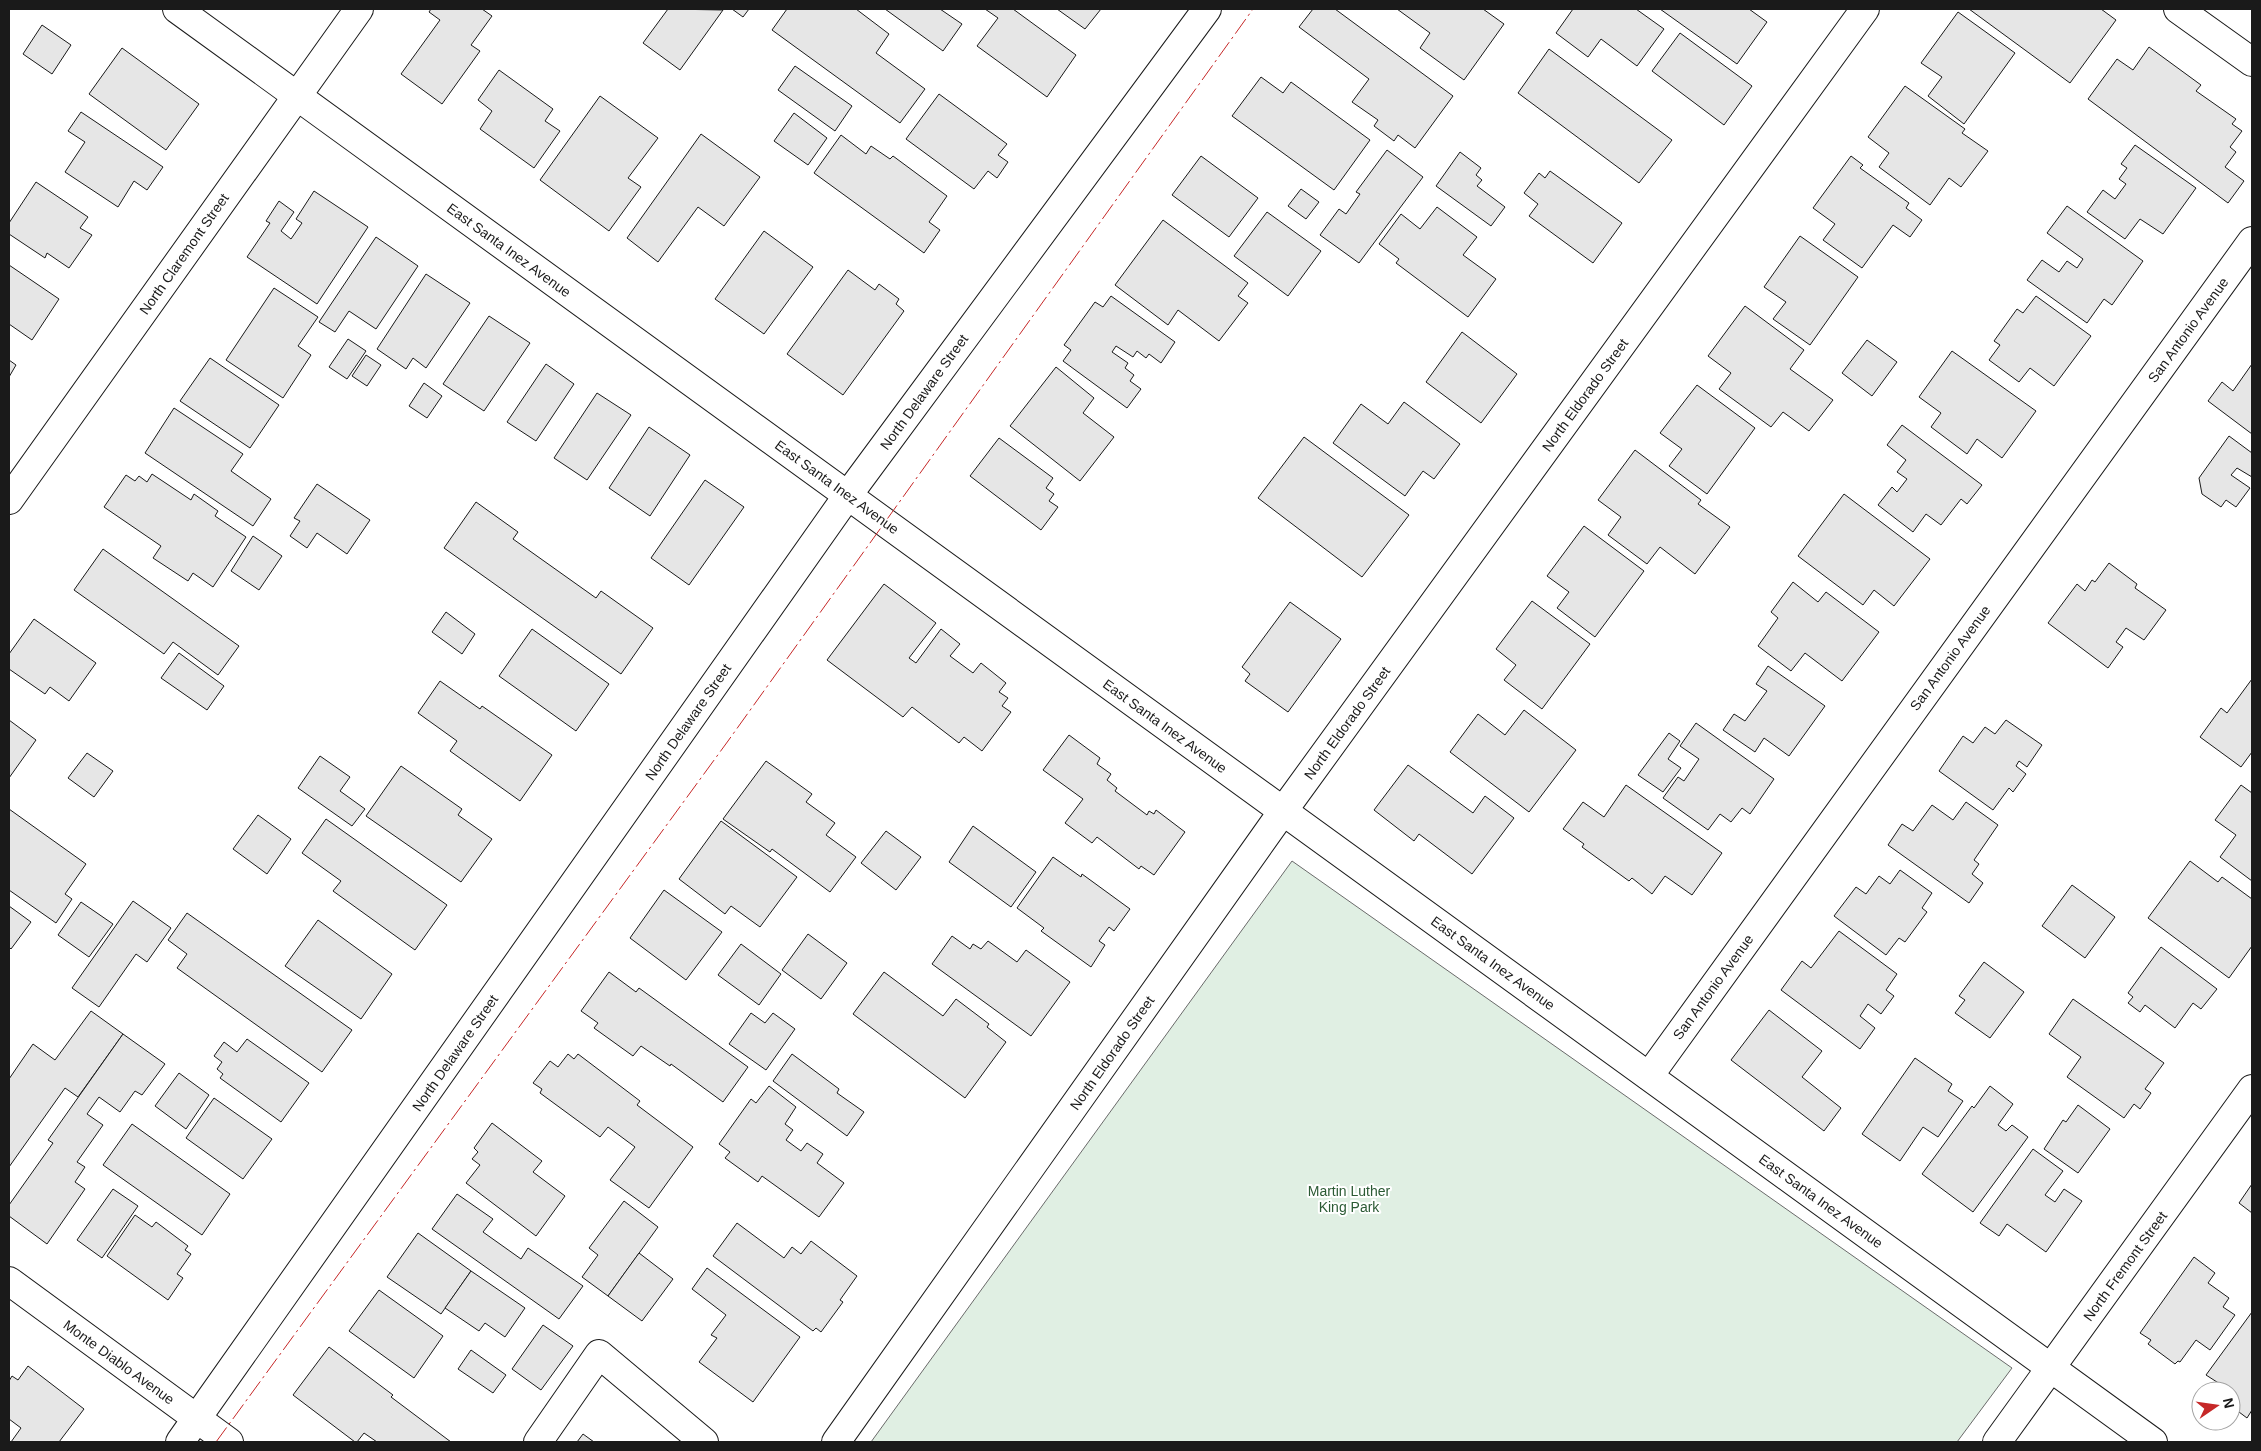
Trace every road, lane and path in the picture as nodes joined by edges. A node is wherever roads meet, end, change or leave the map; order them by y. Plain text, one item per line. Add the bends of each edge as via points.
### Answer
1 (177, 9) edge
2 (360, 9) edge
3 (1207, 9) edge
4 (1864, 9) edge
5 (2178, 9) edge
6 (2252, 62) edge
7 (296, 95) junction
8 (2252, 241) edge
9 (848, 495) junction
10 (9, 500) edge
11 (1283, 811) junction
12 (1649, 1076) junction
13 (2252, 1089) edge
14 (9, 1281) edge
15 (2052, 1369) junction
16 (197, 1419) junction
17 (180, 1442) edge
18 (230, 1442) edge
19 (538, 1442) edge
20 (704, 1442) edge
21 (836, 1442) edge
22 (1997, 1442) edge
23 (2153, 1442) edge

1 - 7 street, East Santa Inez Avenue
2 - 7 street, North Claremont Street
3 - 9 street, North Delaware Street
4 - 11 street, North Eldorado Street
5 - 6 street
7 - 9 street, East Santa Inez Avenue
7 - 10 street, North Claremont Street
8 - 12 street, San Antonio Avenue
9 - 11 street, East Santa Inez Avenue
9 - 16 street, North Delaware Street
11 - 12 street, East Santa Inez Avenue
11 - 21 street, North Eldorado Street
12 - 15 street, East Santa Inez Avenue
13 - 15 street, North Fremont Street
14 - 16 street, Monte Diablo Avenue
15 - 22 street, North Fremont Street
15 - 23 street, East Santa Inez Avenue
16 - 17 street, North Delaware Street
16 - 18 street, Monte Diablo Avenue
19 - 20 street via 599,1354

